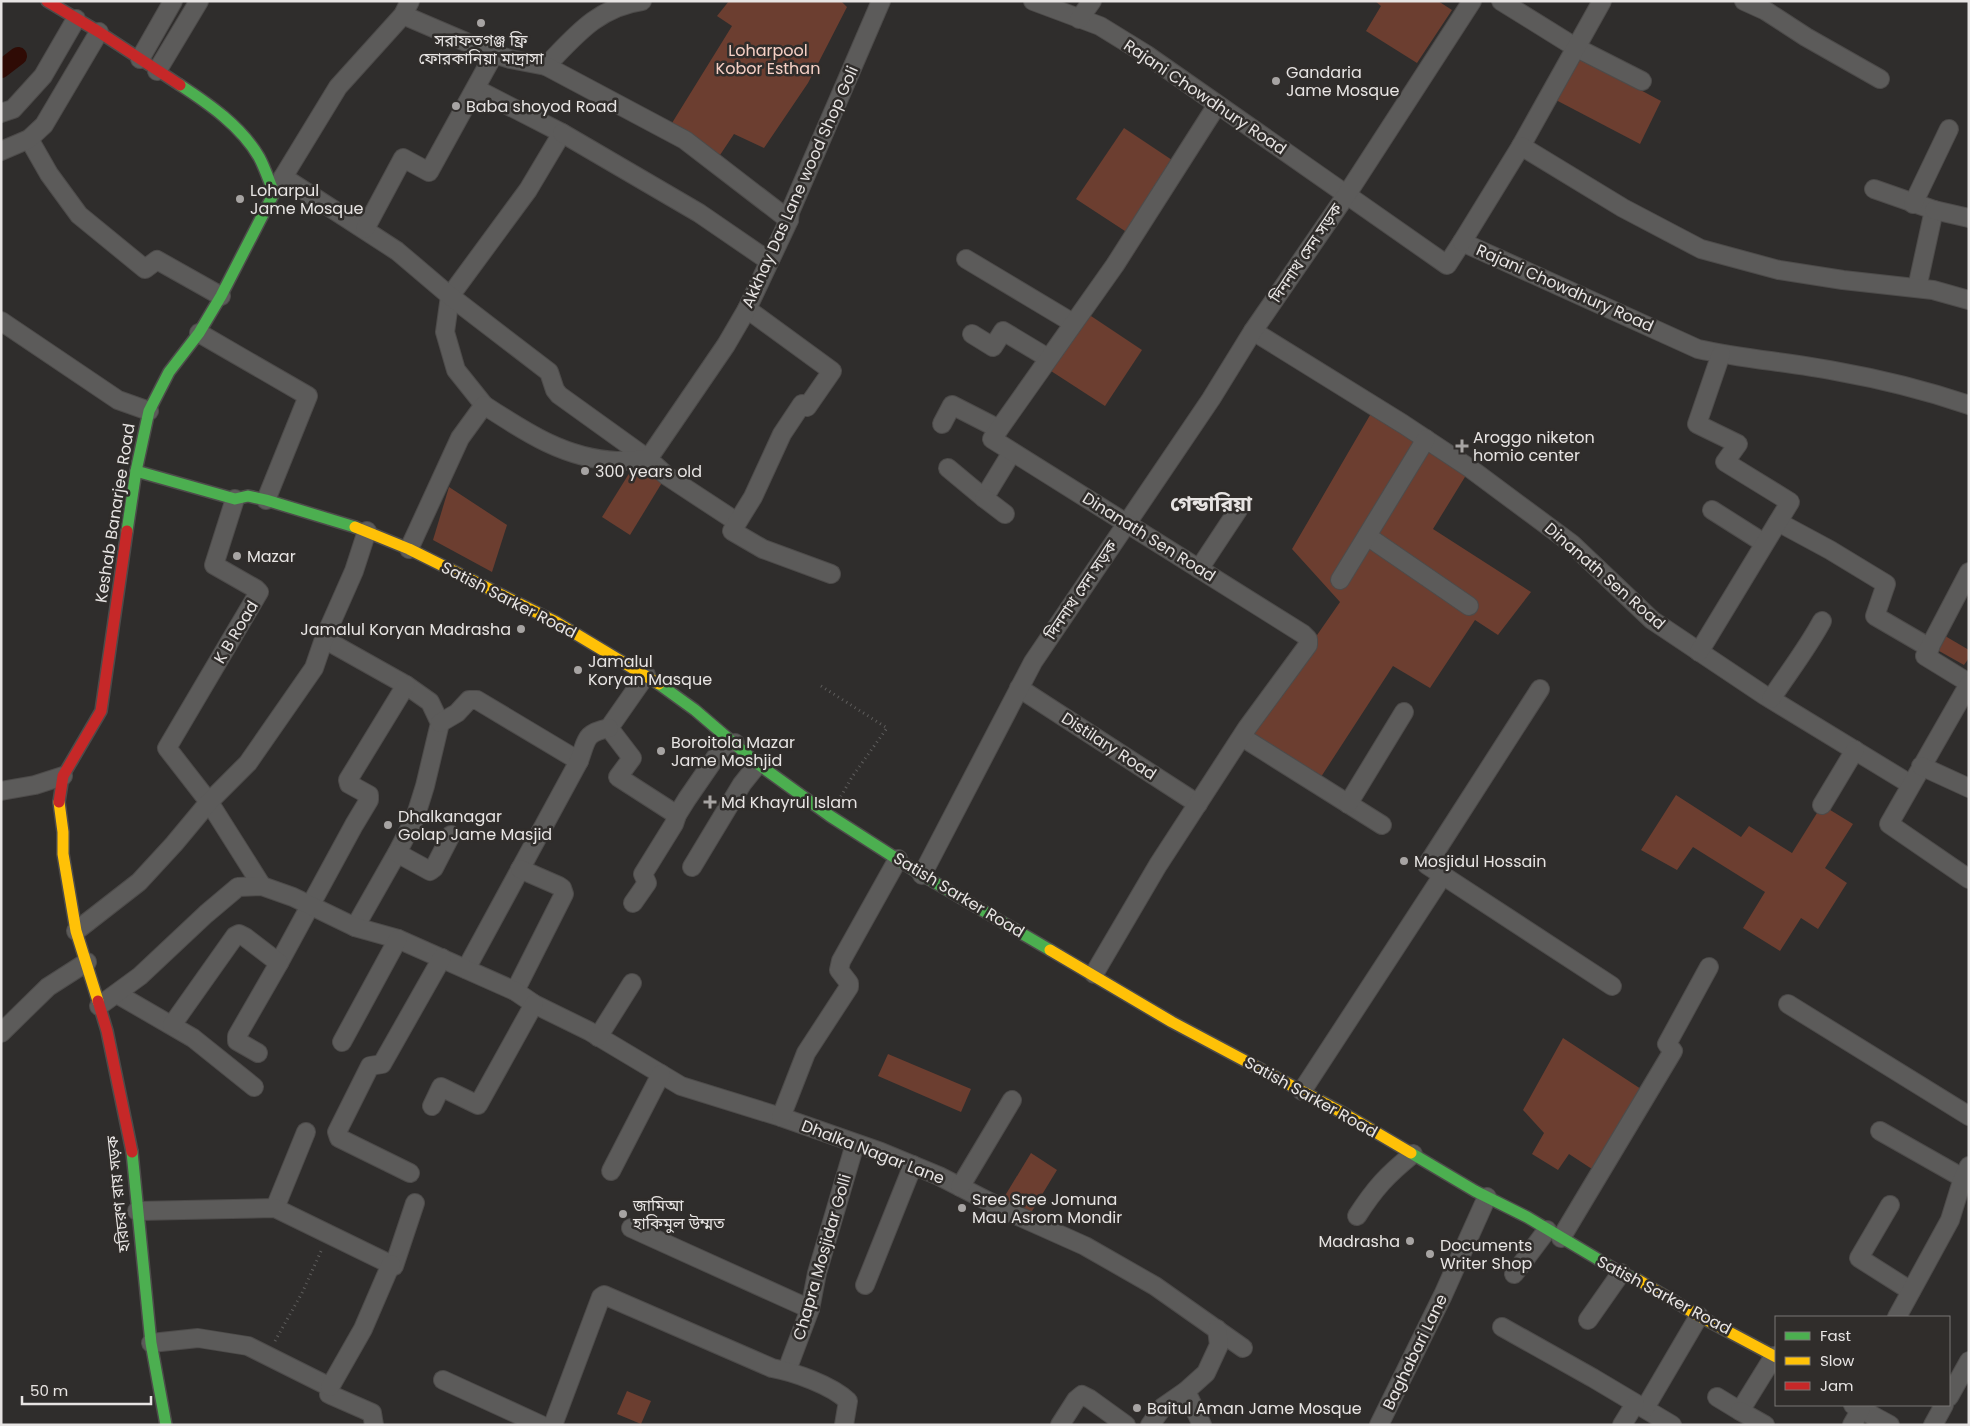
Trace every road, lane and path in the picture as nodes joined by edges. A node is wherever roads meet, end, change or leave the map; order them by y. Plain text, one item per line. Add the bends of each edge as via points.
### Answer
1 (173, 1) edge
2 (199, 1) edge
3 (642, 1) edge
4 (881, 1) edge
5 (1033, 1) edge
6 (1092, 1) edge
7 (1472, 1) edge
8 (1501, 1) edge
9 (1602, 1) edge
10 (1744, 1) edge
11 (48, 2) edge
12 (1768, 6) edge
13 (407, 8) edge
14 (76, 18) junction
15 (1080, 20) junction
16 (99, 32) junction
17 (1575, 47) junction
18 (494, 54) junction
19 (140, 59) junction
20 (546, 66) junction
21 (157, 70) junction
22 (1880, 79) dead end
23 (1642, 81) dead end
24 (476, 89) junction
25 (1216, 105) junction
26 (1, 113) edge
27 (1949, 129) dead end
28 (562, 133) junction
29 (29, 139) junction
30 (1521, 146) junction
31 (1, 151) edge
32 (283, 177) junction
33 (1874, 189) dead end
34 (274, 193) junction
35 (1347, 194) junction
36 (1913, 204) junction
37 (1934, 210) junction
38 (1969, 218) edge
39 (789, 220) junction
40 (365, 229) junction
41 (1462, 242) junction
42 (966, 259) dead end
43 (769, 261) junction
44 (1917, 288) junction
45 (221, 296) junction
46 (450, 296) junction
47 (1969, 300) edge
48 (747, 309) junction
49 (1, 321) edge
50 (1073, 323) junction
51 (1253, 331) junction
52 (199, 333) junction
53 (972, 334) dead end
54 (1721, 354) junction
55 (1048, 358) junction
56 (484, 405) junction
57 (1969, 405) edge
58 (149, 411) junction
59 (942, 424) dead end
60 (999, 429) junction
61 (1426, 439) junction
62 (1012, 452) junction
63 (648, 459) junction
64 (948, 468) dead end
65 (136, 472) junction
66 (984, 498) junction
67 (235, 499) junction
68 (266, 500) junction
69 (1238, 510) dead end
70 (1712, 510) dead end
71 (1005, 514) dead end
72 (736, 522) junction
73 (1126, 522) junction
74 (1778, 522) junction
75 (366, 532) junction
76 (1368, 536) junction
77 (1764, 543) junction
78 (409, 549) junction
79 (1199, 569) junction
80 (1969, 572) edge
81 (831, 574) dead end
82 (1340, 580) dead end
83 (1470, 606) dead end
84 (1822, 621) dead end
85 (324, 638) junction
86 (1930, 648) junction
87 (1699, 652) junction
88 (646, 675) junction
89 (1969, 684) edge
90 (406, 685) junction
91 (821, 686) dead end
92 (1019, 688) junction
93 (1540, 689) dead end
94 (1771, 698) junction
95 (1404, 712) dead end
96 (440, 723) junction
97 (609, 728) junction
98 (1242, 737) junction
99 (735, 743) junction
100 (1855, 750) junction
101 (579, 761) junction
102 (758, 764) junction
103 (1921, 766) junction
104 (63, 776) junction
105 (1910, 784) junction
106 (1969, 788) edge
107 (1, 792) edge
108 (209, 802) junction
109 (1198, 804) junction
110 (1348, 804) junction
111 (1822, 805) dead end
112 (677, 816) junction
113 (830, 816) junction
114 (1382, 825) dead end
115 (451, 835) dead end
116 (398, 853) junction
117 (898, 860) junction
118 (692, 867) dead end
119 (520, 869) junction
120 (922, 875) junction
121 (1443, 875) junction
122 (1969, 879) edge
123 (262, 886) junction
124 (633, 903) dead end
125 (311, 906) junction
126 (356, 927) junction
127 (76, 931) junction
128 (398, 939) junction
129 (442, 958) junction
130 (87, 962) junction
131 (278, 963) junction
132 (1709, 967) dead end
133 (466, 969) junction
134 (1094, 974) junction
135 (632, 983) dead end
136 (1612, 986) dead end
137 (515, 991) junction
138 (117, 994) junction
139 (1788, 1004) dead end
140 (99, 1006) junction
141 (541, 1007) junction
142 (172, 1025) junction
143 (1, 1033) edge
144 (598, 1037) junction
145 (342, 1042) dead end
146 (258, 1053) dead end
147 (661, 1074) junction
148 (254, 1087) dead end
149 (1302, 1091) junction
150 (1012, 1100) dead end
151 (432, 1106) dead end
152 (1969, 1116) edge
153 (781, 1117) junction
154 (1880, 1131) dead end
155 (306, 1132) dead end
156 (855, 1144) junction
157 (1412, 1154) junction
158 (913, 1165) junction
159 (611, 1171) dead end
160 (1966, 1172) edge
161 (410, 1173) dead end
162 (960, 1187) junction
163 (1487, 1197) junction
164 (415, 1203) dead end
165 (1890, 1205) dead end
166 (275, 1208) junction
167 (138, 1211) junction
168 (1357, 1216) dead end
169 (631, 1228) dead end
170 (329, 1234) junction
171 (1554, 1234) junction
172 (391, 1264) junction
173 (1621, 1273) junction
174 (1514, 1274) dead end
175 (865, 1285) dead end
176 (1911, 1291) junction
177 (810, 1309) junction
178 (1700, 1316) junction
179 (1898, 1316) edge
180 (1588, 1320) dead end
181 (1502, 1327) dead end
182 (1216, 1329) junction
183 (151, 1342) junction
184 (1243, 1348) dead end
185 (267, 1356) junction
186 (1775, 1356) edge
187 (1969, 1361) edge
188 (787, 1370) junction
189 (443, 1380) dead end
190 (330, 1387) junction
191 (1186, 1391) junction
192 (1950, 1395) edge
193 (1717, 1397) dead end
194 (1640, 1406) junction
195 (1943, 1406) edge
196 (1740, 1410) junction
197 (1855, 1413) edge
198 (166, 1425) edge
199 (374, 1425) edge
200 (542, 1425) edge
201 (554, 1425) edge
202 (844, 1425) edge
203 (1060, 1425) edge
204 (1126, 1425) edge
205 (1150, 1425) edge
206 (1202, 1425) edge
207 (1379, 1425) edge
208 (1622, 1425) edge
209 (1672, 1425) edge
210 (1766, 1425) edge
211 (1890, 1425) edge
212 (1933, 1425) edge

1 - 19 street
2 - 21 street
3 - 20 street via 626,4 590,22
4 - 39 street, Akkhay Das Lane wood Shop Goli
5 - 15 street, Rajani Chowdhury Road
6 - 15 street
7 - 35 street
8 - 17 street
9 - 17 street
10 - 12 street
11 - 14 street
12 - 22 street via 1806,38
13 - 18 street
13 - 32 street via 338,88
14 - 16 street
14 - 26 street via 43,76 13,109
15 - 25 street, Rajani Chowdhury Road via 1100,26 1147,55
16 - 19 street
16 - 29 street via 44,125
17 - 23 street
17 - 30 street
18 - 20 street
18 - 24 street
19 - 21 street
20 - 39 street via 685,140
21 - 34 street via 209,104 234,126 258,157
24 - 28 street
24 - 40 street via 429,172 403,158
25 - 35 street, Rajani Chowdhury Road
25 - 50 street
27 - 36 street
28 - 43 street via 699,213
28 - 46 street via 528,190
29 - 31 street
29 - 45 street via 79,215 123,251 146,269 157,260
30 - 41 street
30 - 44 street via 1623,208 1701,249 1779,270
32 - 34 street
32 - 40 street
33 - 36 street
34 - 45 street, Keshab Banarjee Road
35 - 41 street, Rajani Chowdhury Road via 1447,265
35 - 51 street, দিননাথ সেন সড়ক
36 - 37 street
37 - 38 street
37 - 44 street
39 - 43 street, Akkhay Das Lane wood Shop Goli
40 - 46 street
41 - 54 street, Rajani Chowdhury Road via 1698,349
42 - 50 street
43 - 48 street, Akkhay Das Lane wood Shop Goli
44 - 47 street
45 - 52 street, Keshab Banarjee Road
46 - 56 street via 445,332 456,370
46 - 63 street via 549,372 559,395
48 - 63 street, Akkhay Das Lane wood Shop Goli
48 - 72 street via 832,371 808,407 802,404 782,434 753,496
49 - 58 street via 118,400
50 - 55 street
51 - 61 street, Dinanath Sen Road
51 - 73 street, দিননাথ সেন সড়ক
52 - 58 street, Keshab Banarjee Road via 169,372
52 - 68 street via 308,396
53 - 55 street via 993,347 1003,331
54 - 57 street, Rajani Chowdhury Road via 1834,370 1923,390
54 - 74 street via 1697,424 1738,444 1725,462 1790,502
55 - 60 street
56 - 63 street via 530,435 564,450 616,461
56 - 78 street via 460,438
58 - 65 street, Keshab Banarjee Road
59 - 60 street via 952,405
60 - 62 street, Dinanath Sen Road via 992,439
61 - 76 street
61 - 87 street, Dinanath Sen Road via 1549,526 1652,620
62 - 66 street
62 - 73 street, Dinanath Sen Road
63 - 72 street via 667,476
64 - 66 street
65 - 67 street, Satish Sarker Road
65 - 104 street, Keshab Banarjee Road via 101,711
66 - 71 street
67 - 68 street, Satish Sarker Road via 248,496
67 - 108 street, K B Road via 214,565 259,592 168,744 169,750
68 - 75 street, Satish Sarker Road
69 - 79 street
70 - 77 street
72 - 81 street via 732,531 763,549
73 - 79 street, Dinanath Sen Road
73 - 92 street, দিননাথ সেন সড়ক
74 - 77 street
74 - 86 street via 1886,584 1875,616
75 - 78 street, Satish Sarker Road
75 - 85 street via 354,572
76 - 82 street
76 - 83 street
77 - 87 street
78 - 88 street, Satish Sarker Road via 556,622
79 - 98 street, Dinanath Sen Road via 1308,639 1308,645
80 - 86 street
84 - 94 street via 1808,647
85 - 90 street
85 - 108 street via 314,668 285,712 248,763
86 - 89 street via 1925,656
87 - 94 street, Dinanath Sen Road
88 - 97 street
88 - 99 street, Satish Sarker Road
89 - 103 street
90 - 96 street via 430,702
90 - 125 street via 348,780 349,784 369,795 369,800
91 - 113 path via 887,728 852,777
92 - 109 street, Distilary Road
92 - 120 street, দিননাথ সেন সড়ক
93 - 121 street via 1427,865
94 - 100 street, Dinanath Sen Road
95 - 110 street
96 - 101 street via 457,713 469,700 477,700
96 - 116 street via 415,818
97 - 101 street via 592,732
97 - 112 street via 632,758 618,778
98 - 109 street, Dinanath Sen Road
98 - 110 street
99 - 102 street, Satish Sarker Road
99 - 112 street via 720,751
100 - 105 street, Dinanath Sen Road
100 - 111 street
101 - 119 street
102 - 113 street, Satish Sarker Road
102 - 118 street via 742,784
103 - 105 street
103 - 106 street
104 - 107 street
104 - 127 street, Keshab Banarjee Road via 60,804 63,854
105 - 122 street via 1889,824
108 - 123 street
108 - 127 street via 139,882
109 - 134 street, Dinanath Sen Road
110 - 114 street
112 - 124 street via 642,874 647,883
113 - 117 street, Satish Sarker Road
115 - 116 street via 430,871
116 - 126 street
117 - 120 street, Satish Sarker Road
117 - 153 street via 841,960 839,970 849,986 806,1053
119 - 133 street
119 - 137 street via 564,891
120 - 134 street, Satish Sarker Road
121 - 136 street
121 - 149 street
123 - 125 street, Dhalka Nagar Lane
123 - 138 street via 238,887
125 - 126 street, Dhalka Nagar Lane
125 - 131 street
126 - 128 street, Dhalka Nagar Lane
127 - 130 street, হরিচরণ রায় সড়ক
128 - 129 street, Dhalka Nagar Lane
128 - 145 street
129 - 133 street, Dhalka Nagar Lane
129 - 161 street via 382,1064 370,1066 336,1132 339,1138
130 - 140 street, হরিচরণ রায় সড়ক
130 - 143 street via 48,987
131 - 142 street via 245,937 235,936
131 - 146 street via 237,1036 237,1041
132 - 171 street via 1667,1044 1674,1051
133 - 137 street, Dhalka Nagar Lane
134 - 149 street, Satish Sarker Road via 1172,1022
135 - 144 street
137 - 141 street, Dhalka Nagar Lane
138 - 140 street
138 - 142 street
139 - 152 street
140 - 167 street, হরিচরণ রায় সড়ক via 133,1155
141 - 144 street, Dhalka Nagar Lane
141 - 151 street via 478,1105 442,1087
142 - 148 street
144 - 147 street, Dhalka Nagar Lane
147 - 153 street, Dhalka Nagar Lane via 681,1086
147 - 159 street
149 - 157 street, Satish Sarker Road
150 - 162 street
153 - 156 street, Dhalka Nagar Lane
154 - 160 street
155 - 166 street
156 - 158 street, Dhalka Nagar Lane
156 - 177 street, Chapra Mosjidar Golli via 817,1272
157 - 163 street, Satish Sarker Road
157 - 168 street via 1375,1188
158 - 162 street, Dhalka Nagar Lane
158 - 175 street
160 - 176 street via 1950,1220
162 - 182 street, Dhalka Nagar Lane via 1085,1246 1155,1286
163 - 171 street, Satish Sarker Road
163 - 207 street, Baghabari Lane
164 - 172 street via 394,1266
165 - 176 street via 1859,1258
166 - 167 street
166 - 170 street
167 - 183 street, হরিচরণ রায় সড়ক
169 - 177 street
170 - 172 street
170 - 185 path via 302,1293
171 - 173 street, Satish Sarker Road
171 - 174 street
172 - 190 street via 363,1329
173 - 178 street, Satish Sarker Road
173 - 180 street
176 - 179 street
177 - 188 street, Chapra Mosjidar Golli
178 - 186 street, Satish Sarker Road
178 - 194 street
181 - 194 street
182 - 184 street, Dhalka Nagar Lane
182 - 191 street via 1218,1345 1206,1374
183 - 185 street via 198,1338 248,1346
183 - 198 street, হরিচরণ রায় সড়ক
185 - 190 street
186 - 196 street
187 - 192 street
188 - 201 street via 772,1368 604,1295
188 - 202 street via 847,1399 849,1404
189 - 200 street
190 - 199 street via 330,1394 373,1414
191 - 205 street via 1163,1407
191 - 206 street
193 - 196 street
194 - 208 street
194 - 209 street
195 - 212 street
196 - 210 street
197 - 211 street
203 - 204 street via 1082,1395

